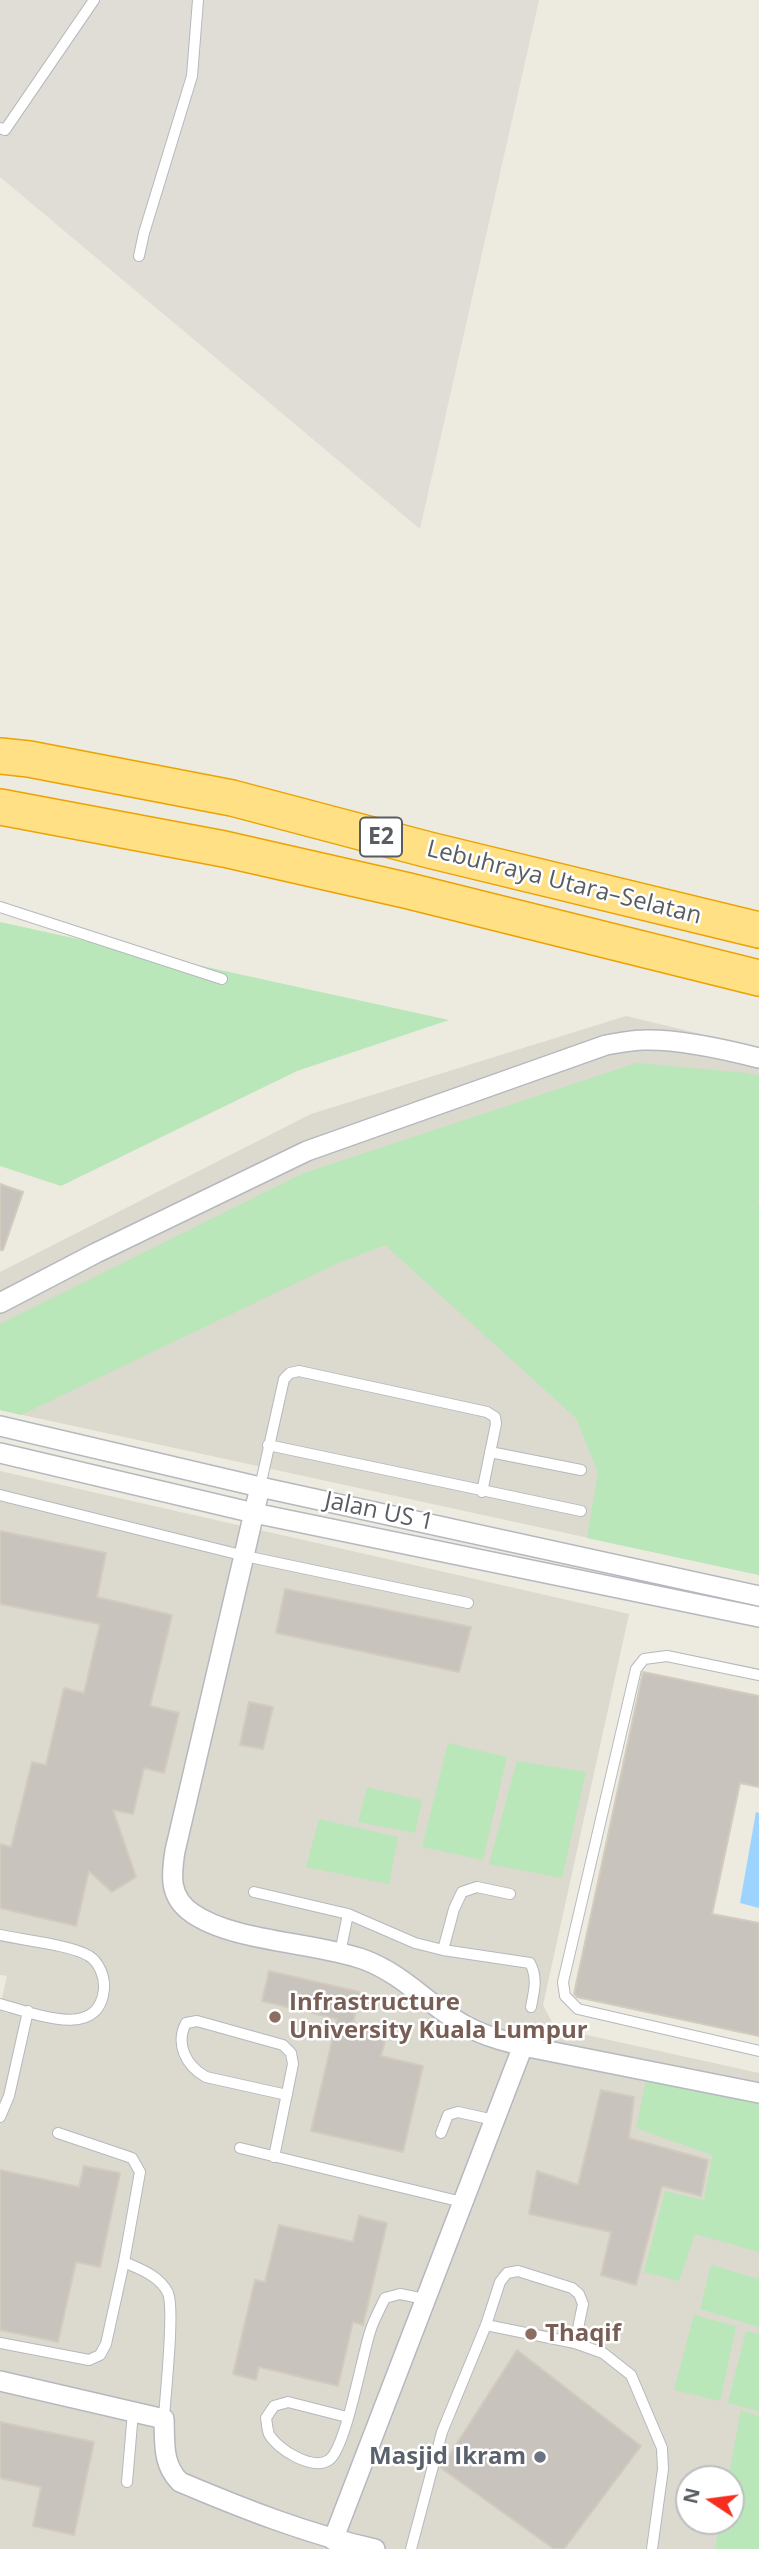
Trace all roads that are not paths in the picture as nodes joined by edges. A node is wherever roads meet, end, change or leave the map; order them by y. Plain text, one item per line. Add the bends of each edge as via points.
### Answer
1 (94, 0) edge
2 (198, 0) edge
3 (0, 128) edge
4 (139, 256) dead end
5 (0, 756) edge
6 (0, 807) edge
7 (0, 907) edge
8 (759, 930) edge
9 (759, 978) edge
10 (222, 979) dead end
11 (759, 1058) edge
12 (0, 1303) edge
13 (0, 1426) edge
14 (268, 1445) junction
15 (491, 1452) junction
16 (0, 1453) edge
17 (581, 1470) dead end
18 (260, 1487) junction
19 (482, 1492) junction
20 (0, 1495) edge
21 (581, 1511) dead end
22 (254, 1513) junction
23 (244, 1556) junction
24 (759, 1596) edge
25 (468, 1603) dead end
26 (759, 1617) edge
27 (759, 1675) edge
28 (254, 1892) dead end
29 (510, 1894) dead end
30 (348, 1914) junction
31 (0, 1935) edge
32 (443, 1950) junction
33 (340, 1953) junction
34 (0, 2004) edge
35 (531, 2007) dead end
36 (28, 2011) junction
37 (523, 2046) junction
38 (759, 2051) edge
39 (759, 2093) edge
40 (287, 2095) junction
41 (0, 2118) edge
42 (494, 2120) junction
43 (58, 2133) dead end
44 (441, 2133) dead end
45 (240, 2148) dead end
46 (274, 2157) junction
47 (462, 2202) junction
48 (124, 2262) junction
49 (425, 2299) junction
50 (486, 2325) junction
51 (0, 2343) edge
52 (575, 2343) junction
53 (0, 2381) edge
54 (133, 2412) junction
55 (348, 2417) junction
56 (164, 2419) junction
57 (127, 2482) dead end
58 (333, 2540) junction
59 (375, 2549) edge
60 (411, 2549) edge
61 (652, 2549) edge

1 - 3 lane via 5,130
2 - 4 lane via 192,76
5 - 8 highway, Lebuhraya Utara–Selatan / E2 via 232,798
6 - 9 highway, Lebuhraya Utara–Selatan / E2 via 224,849
7 - 10 lane
11 - 12 street via 664,1041 606,1045 307,1151
13 - 18 street, Jalan US 1
14 - 15 lane via 284,1378 299,1371 487,1412 496,1424
14 - 18 lane
14 - 19 lane
15 - 17 lane
15 - 19 lane
16 - 22 street, Jalan US 1
18 - 22 street
18 - 24 street, Jalan US 1
19 - 21 lane
20 - 23 lane
22 - 23 street
22 - 26 street, Jalan US 1
23 - 25 lane
23 - 33 street via 176,1851 171,1877 175,1897 209,1923
27 - 38 lane via 667,1656 644,1659 636,1669 563,1982 565,1996 578,2010
28 - 30 lane
29 - 32 lane via 477,1888 462,1892
30 - 32 lane
30 - 33 lane
31 - 36 lane via 71,1949 90,1956 101,1969 104,1988 98,2008 82,2019 64,2021
32 - 35 lane via 530,1963 536,1985
33 - 37 street via 387,1970 467,2026
34 - 36 lane
36 - 41 lane
37 - 39 street
37 - 42 street
40 - 40 lane via 293,2064 283,2045 197,2021 186,2023 181,2045 195,2071
40 - 46 lane
42 - 44 lane via 458,2112 448,2115
42 - 47 street
43 - 48 lane via 132,2158 140,2172
45 - 46 lane
46 - 47 lane
47 - 49 street
48 - 51 lane via 100,2355 89,2360
48 - 56 lane via 145,2270 168,2294
49 - 55 lane via 400,2294 385,2298 370,2331
49 - 58 street
50 - 52 lane
50 - 52 lane via 500,2282 508,2273 518,2272 579,2294 583,2304
50 - 60 lane via 442,2432
52 - 61 lane via 603,2353 631,2375 662,2448
53 - 54 street
54 - 56 street
54 - 57 lane
55 - 55 lane via 335,2453 319,2463 295,2457 279,2446 269,2433 266,2418 274,2406 288,2402
56 - 58 street via 165,2460 180,2482
58 - 59 street

